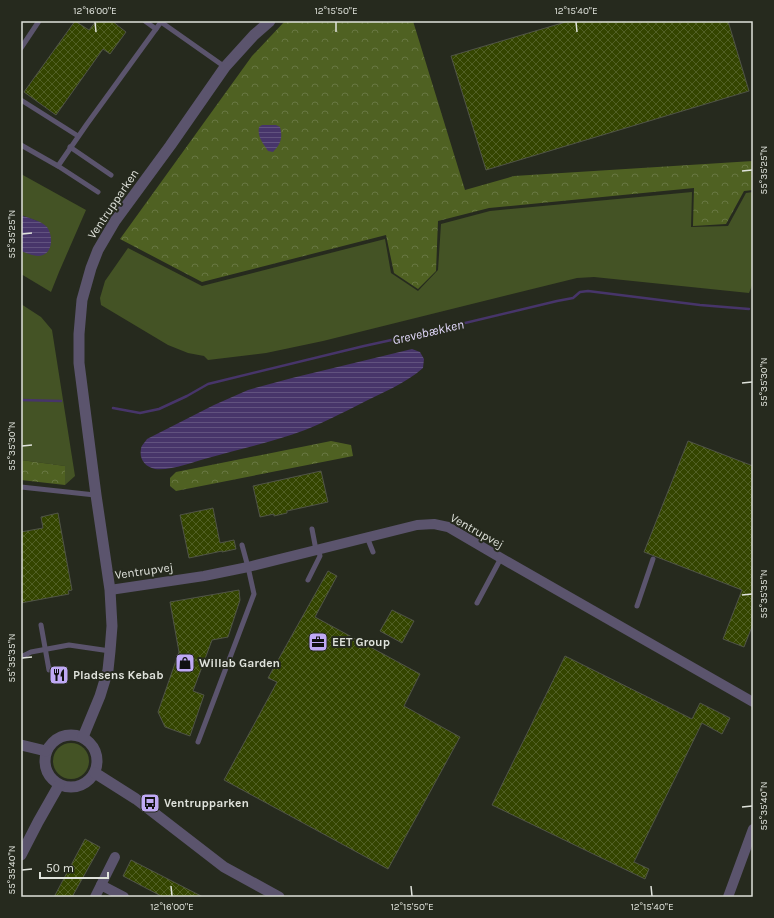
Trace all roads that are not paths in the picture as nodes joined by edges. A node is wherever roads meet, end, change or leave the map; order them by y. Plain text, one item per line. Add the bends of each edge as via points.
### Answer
1 (39, 21) edge
2 (145, 21) edge
3 (270, 21) edge
4 (161, 22) edge
5 (156, 29) junction
6 (21, 48) edge
7 (225, 67) junction
8 (21, 100) edge
9 (78, 136) junction
10 (21, 145) edge
11 (70, 147) junction
12 (58, 166) junction
13 (111, 175) dead end
14 (98, 192) dead end
15 (21, 487) edge
16 (96, 496) junction
17 (312, 528) dead end
18 (367, 537) junction
19 (242, 545) dead end
20 (317, 550) junction
21 (373, 552) dead end
22 (501, 558) junction
23 (653, 559) dead end
24 (248, 567) junction
25 (308, 580) dead end
26 (110, 590) junction
27 (477, 603) dead end
28 (637, 606) dead end
29 (42, 625) dead end
30 (46, 649) junction
31 (110, 651) junction
32 (21, 657) edge
33 (50, 670) dead end
34 (753, 702) edge
35 (83, 737) junction
36 (198, 742) dead end
37 (21, 745) edge
38 (46, 751) junction
39 (95, 773) junction
40 (59, 785) junction
41 (753, 829) edge
42 (21, 854) edge
43 (115, 857) dead end
44 (101, 885) junction
45 (95, 897) edge
46 (124, 897) edge
47 (279, 897) edge
48 (728, 897) edge

1 - 6 lane
2 - 5 lane
3 - 7 street, Ventrupparken
4 - 5 lane
4 - 7 lane
5 - 9 lane
7 - 16 street, Ventrupparken via 114,221 91,268 82,300 79,334 80,363
8 - 9 lane
9 - 11 lane
10 - 12 lane
11 - 12 lane
11 - 13 lane
12 - 14 lane
15 - 16 lane
16 - 26 street, Ventrupparken
17 - 20 lane
18 - 20 street, Ventrupvej
18 - 21 lane
18 - 22 street, Ventrupvej via 417,524 434,524 448,527
19 - 24 lane
20 - 24 street, Ventrupvej
20 - 25 lane via 320,556
22 - 27 lane
22 - 34 street, Ventrupvej
23 - 28 lane
24 - 26 street, Ventrupvej
24 - 36 lane via 254,594
26 - 31 street, Ventrupparken
29 - 30 lane
30 - 31 lane via 69,645
30 - 32 lane
30 - 33 lane
31 - 35 street, Ventrupparken via 108,670 100,696
35 - 38 street via 66,735 58,738
35 - 39 street via 96,753
37 - 38 street
38 - 40 street via 46,770
39 - 40 street via 83,784 75,787
39 - 47 street via 136,799 224,867
40 - 42 street
41 - 48 street
43 - 44 street
44 - 45 street
44 - 46 street

